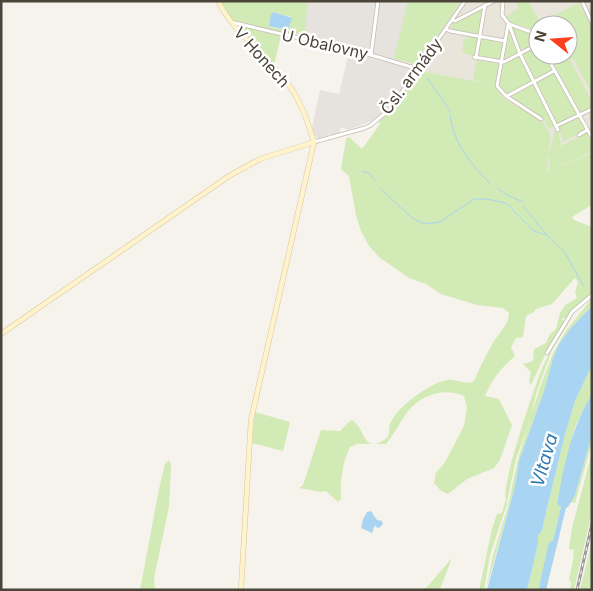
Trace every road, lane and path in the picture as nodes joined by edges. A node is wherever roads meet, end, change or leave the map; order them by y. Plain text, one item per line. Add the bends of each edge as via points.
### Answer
1 (218, 1) edge
2 (378, 1) edge
3 (465, 1) edge
4 (494, 1) edge
5 (582, 1) edge
6 (504, 2) edge
7 (485, 5) junction
8 (453, 20) junction
9 (230, 22) junction
10 (592, 23) edge
11 (509, 24) junction
12 (446, 29) junction
13 (528, 30) edge
14 (480, 36) junction
15 (505, 41) junction
16 (528, 50) edge
17 (520, 54) junction
18 (371, 55) junction
19 (501, 62) junction
20 (551, 65) edge
21 (418, 69) junction
22 (554, 71) junction
23 (534, 81) junction
24 (506, 96) junction
25 (592, 109) edge
26 (579, 115) junction
27 (542, 119) dead end
28 (587, 130) junction
29 (579, 135) dead end
30 (591, 136) edge
31 (314, 142) junction
32 (592, 295) edge
33 (1, 334) edge
34 (547, 353) dead end
35 (241, 590) edge

1 - 9 street, V Honech
2 - 18 street
3 - 8 street, Čsl. armády
4 - 7 street
5 - 10 street
6 - 11 street via 502,14
7 - 8 street
7 - 14 street
8 - 12 street, Čsl. armády
9 - 18 street, U Obalovny
9 - 31 street, V Honech via 293,91 305,113
11 - 13 street
11 - 15 street
11 - 17 street
12 - 14 street
12 - 21 street, Čsl. armády
14 - 15 street
14 - 19 street via 475,57
15 - 19 street
16 - 17 street
17 - 19 street
17 - 23 street
18 - 21 street, U Obalovny
19 - 24 street via 497,86
20 - 22 street
21 - 31 street, Čsl. armády via 390,109 371,125
22 - 23 street
22 - 26 street
23 - 24 street
23 - 26 street via 557,128
24 - 27 street
25 - 26 street
26 - 28 street
28 - 29 street
28 - 30 street
31 - 33 street via 260,159 228,176
31 - 35 street via 251,420
32 - 34 street via 572,312

